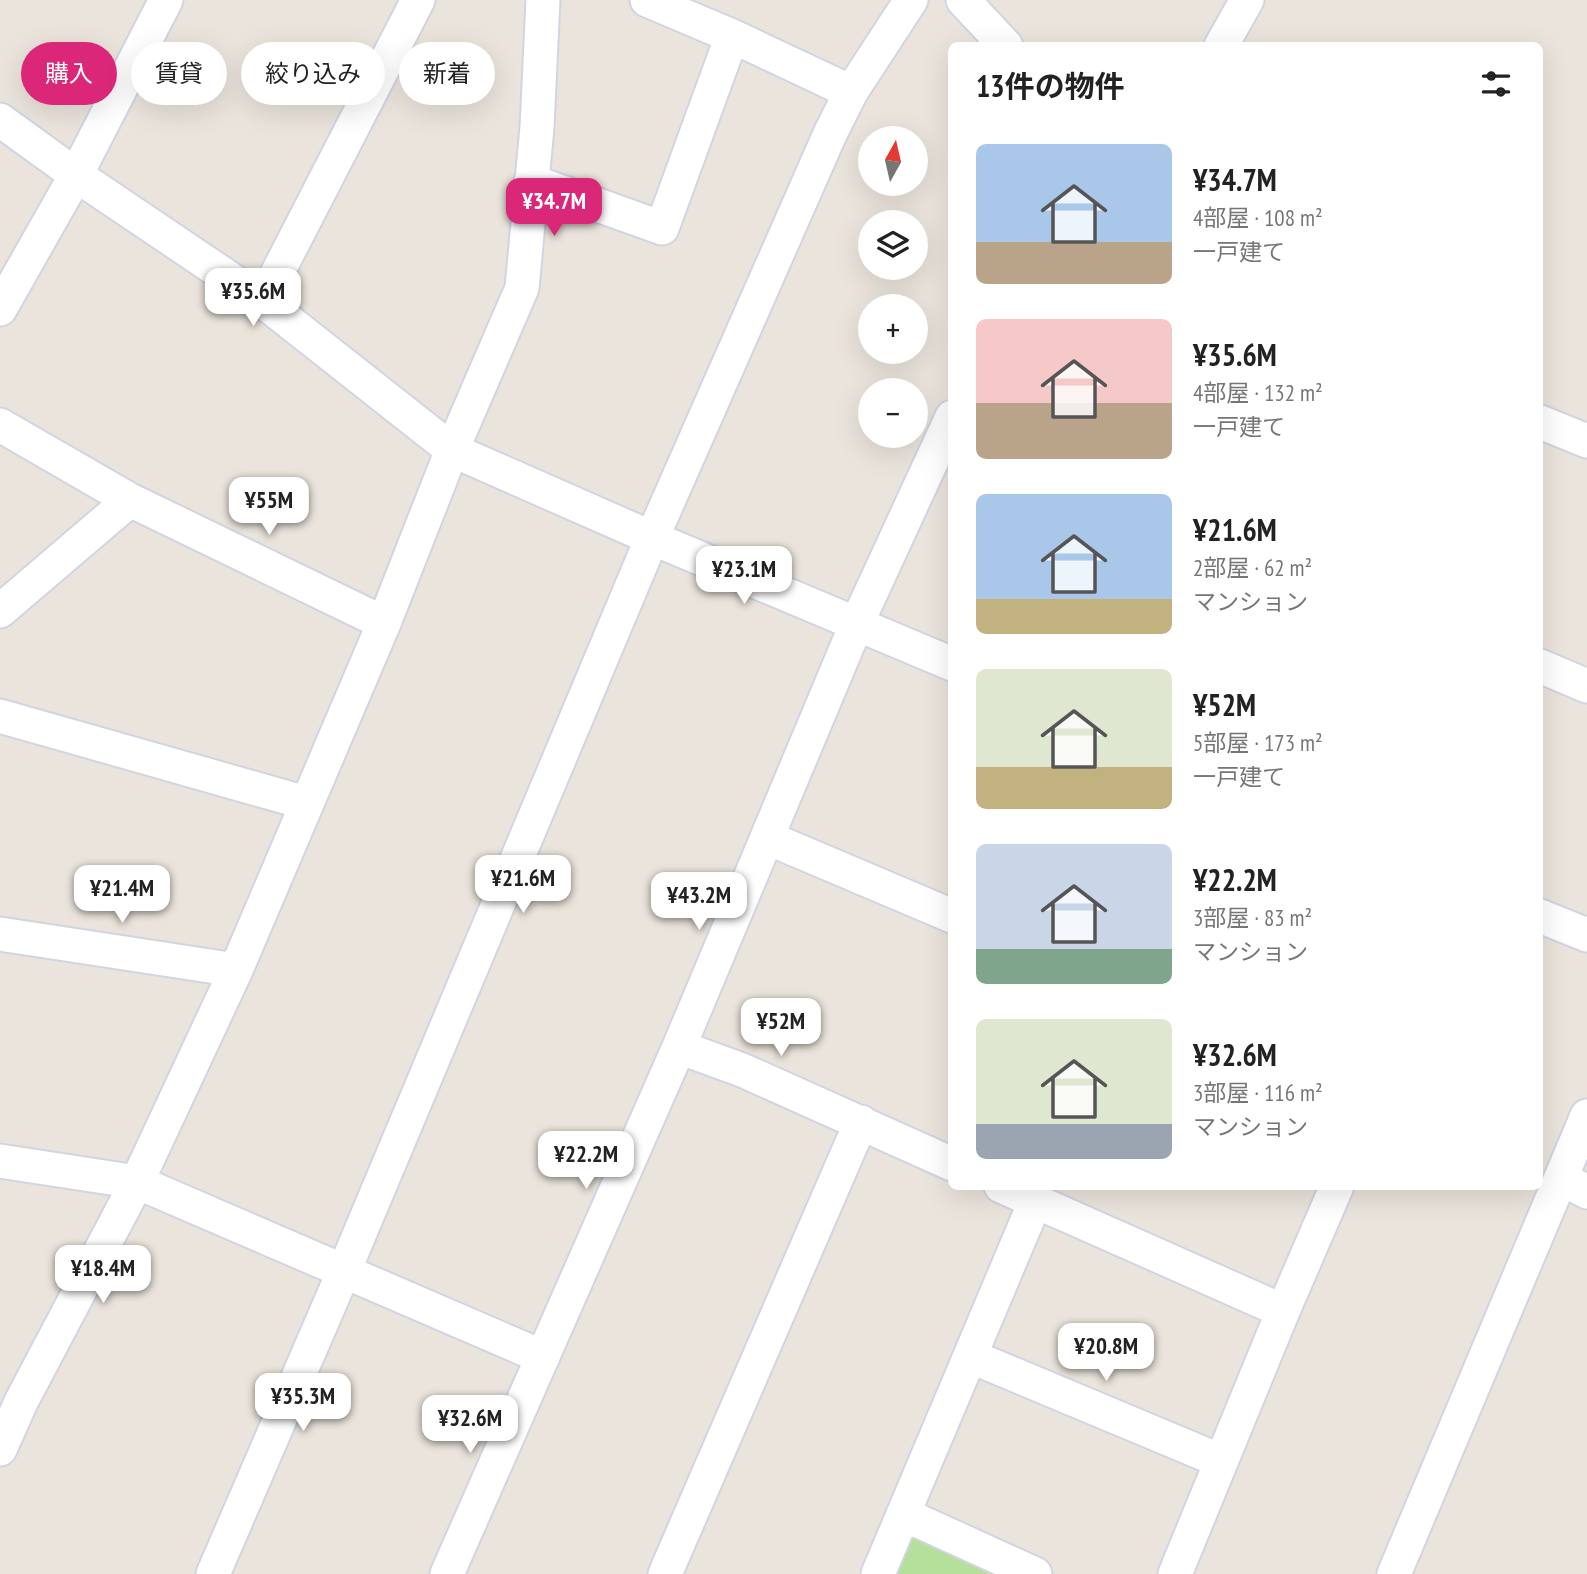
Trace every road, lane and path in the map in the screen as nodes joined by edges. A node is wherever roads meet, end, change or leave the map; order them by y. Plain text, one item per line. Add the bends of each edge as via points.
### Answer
1 (166, 0) edge
2 (418, 0) edge
3 (543, 0) edge
4 (648, 0) edge
5 (911, 0) edge
6 (963, 0) edge
7 (1247, 0) edge
8 (732, 36) junction
9 (1002, 42) edge
10 (1224, 42) edge
11 (851, 92) junction
12 (0, 120) edge
13 (76, 175) junction
14 (531, 181) junction
15 (263, 301) junction
16 (0, 309) edge
17 (1543, 423) edge
18 (0, 425) edge
19 (948, 426) edge
20 (1587, 442) edge
21 (452, 450) junction
22 (130, 500) junction
23 (652, 538) junction
24 (0, 611) edge
25 (384, 623) junction
26 (857, 623) junction
27 (948, 662) edge
28 (1543, 667) edge
29 (1587, 686) edge
30 (0, 716) edge
31 (306, 803) junction
32 (768, 838) junction
33 (948, 914) edge
34 (1543, 917) edge
35 (0, 934) edge
36 (1587, 935) edge
37 (236, 970) junction
38 (679, 1047) junction
39 (1587, 1116) edge
40 (861, 1122) junction
41 (0, 1161) edge
42 (948, 1162) edge
43 (137, 1182) junction
44 (1574, 1185) edge
45 (1010, 1190) edge
46 (1335, 1190) edge
47 (1035, 1202) junction
48 (344, 1271) junction
49 (1283, 1311) junction
50 (970, 1356) junction
51 (543, 1357) junction
52 (10, 1400) edge
53 (0, 1449) edge
54 (1221, 1461) junction
55 (903, 1514) junction
56 (213, 1574) edge
57 (447, 1574) edge
58 (665, 1574) edge
59 (878, 1574) edge
60 (1035, 1574) edge
61 (1175, 1574) edge
62 (1394, 1574) edge

1 - 13 street
2 - 15 street
3 - 14 street
4 - 8 street
5 - 11 street
6 - 9 street
7 - 10 street
8 - 11 street
8 - 14 street via 662,228
11 - 23 street
12 - 13 street
13 - 15 street
13 - 16 street
14 - 21 street via 523,288
15 - 21 street
17 - 20 street
18 - 22 street
19 - 26 street
21 - 23 street
21 - 25 street
22 - 24 street
22 - 25 street
23 - 26 street
23 - 48 street
25 - 31 street
26 - 27 street
26 - 32 street
28 - 29 street
30 - 31 street
31 - 37 street
32 - 33 street
32 - 38 street
34 - 36 street
35 - 37 street
37 - 43 street
38 - 40 street
38 - 51 street
39 - 44 street
40 - 42 street
40 - 58 street
41 - 43 street
43 - 48 street
43 - 52 street
44 - 62 street
45 - 47 street
46 - 49 street
47 - 49 street
47 - 50 street
48 - 51 street
48 - 56 street
49 - 54 street
50 - 54 street
50 - 55 street
51 - 57 street
52 - 53 street
54 - 61 street
55 - 59 street
55 - 60 street

